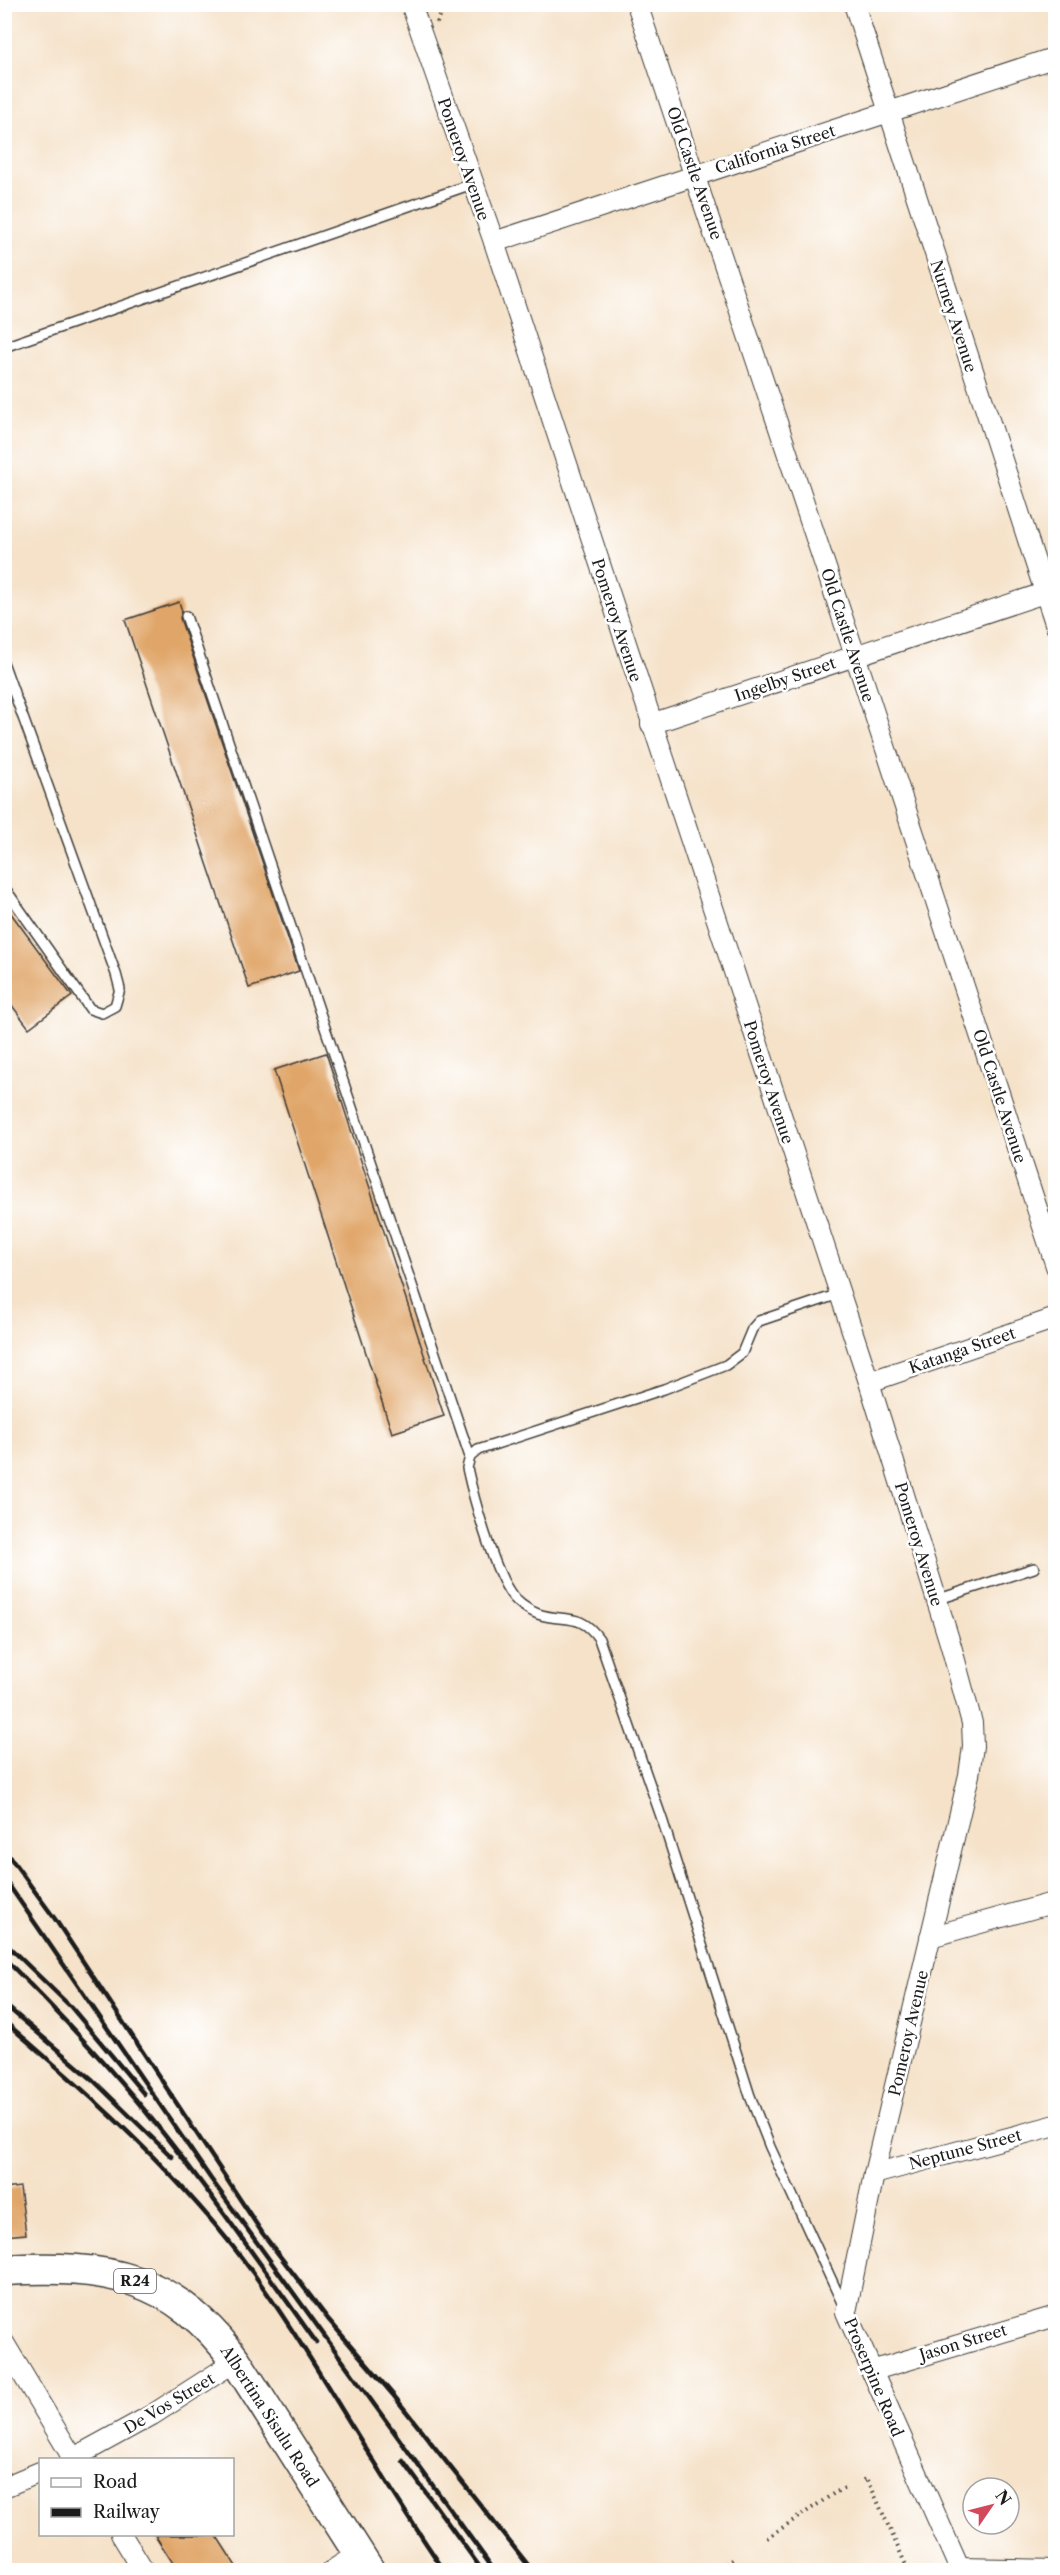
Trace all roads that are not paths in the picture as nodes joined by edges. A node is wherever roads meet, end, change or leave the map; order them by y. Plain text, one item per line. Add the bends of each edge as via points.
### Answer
1 (411, 4) edge
2 (638, 4) edge
3 (854, 4) edge
4 (1056, 57) edge
5 (889, 111) junction
6 (695, 175) junction
7 (472, 184) junction
8 (494, 242) junction
9 (4, 347) edge
10 (1049, 591) edge
11 (186, 616) dead end
12 (1056, 626) edge
13 (855, 655) junction
14 (4, 665) edge
15 (651, 724) junction
16 (4, 887) edge
17 (1056, 1266) edge
18 (839, 1294) junction
19 (1056, 1318) edge
20 (868, 1382) junction
21 (470, 1457) junction
22 (1034, 1568) dead end
23 (936, 1600) junction
24 (1056, 1902) edge
25 (930, 1937) junction
26 (1056, 2125) edge
27 (874, 2174) junction
28 (4, 2270) edge
29 (846, 2312) junction
30 (1056, 2316) edge
31 (7, 2354) edge
32 (236, 2361) junction
33 (871, 2371) junction
34 (71, 2458) edge
35 (74, 2458) edge
36 (39, 2472) edge
37 (4, 2487) edge
38 (121, 2536) edge
39 (363, 2562) edge
40 (959, 2569) edge
41 (1056, 2570) edge
42 (143, 2571) edge
43 (333, 2571) edge

1 - 7 street, Pomeroy Avenue
2 - 6 street, Old Castle Avenue
3 - 5 street, Nurney Avenue
4 - 5 street, California Street
5 - 6 street, California Street
5 - 10 street, Nurney Avenue
6 - 8 street, California Street
6 - 13 street, Old Castle Avenue
7 - 8 street, Pomeroy Avenue
7 - 9 lane
8 - 15 street, Pomeroy Avenue
10 - 12 street, Nurney Avenue
10 - 13 street, Ingelby Street
11 - 21 lane
13 - 15 street, Ingelby Street
13 - 17 street, Old Castle Avenue
14 - 16 lane via 116,975 120,989 115,1006 102,1013 90,1009
15 - 18 street, Pomeroy Avenue
18 - 20 street, Pomeroy Avenue
18 - 21 lane via 759,1321 742,1353 726,1365 478,1450
19 - 20 street, Katanga Street
20 - 23 street, Pomeroy Avenue
21 - 29 lane via 467,1468 472,1486 500,1574 510,1592 538,1614 586,1624 599,1639 663,1822 750,2096
22 - 23 lane
23 - 25 street, Pomeroy Avenue via 972,1723 973,1746
24 - 25 street
25 - 27 street, Pomeroy Avenue
26 - 27 street, Neptune Street
27 - 29 street, Proserpine Road
28 - 32 main road, Albertina Sisulu Road / R24 via 72,2269 130,2278 185,2306 220,2339
29 - 33 street, Proserpine Road
30 - 33 street, Jason Street
31 - 34 street
32 - 35 street, De Vos Street via 152,2415
32 - 39 main road, Albertina Sisulu Road / R24
33 - 40 street, Proserpine Road
36 - 37 street
38 - 42 street
39 - 43 street
40 - 41 street

